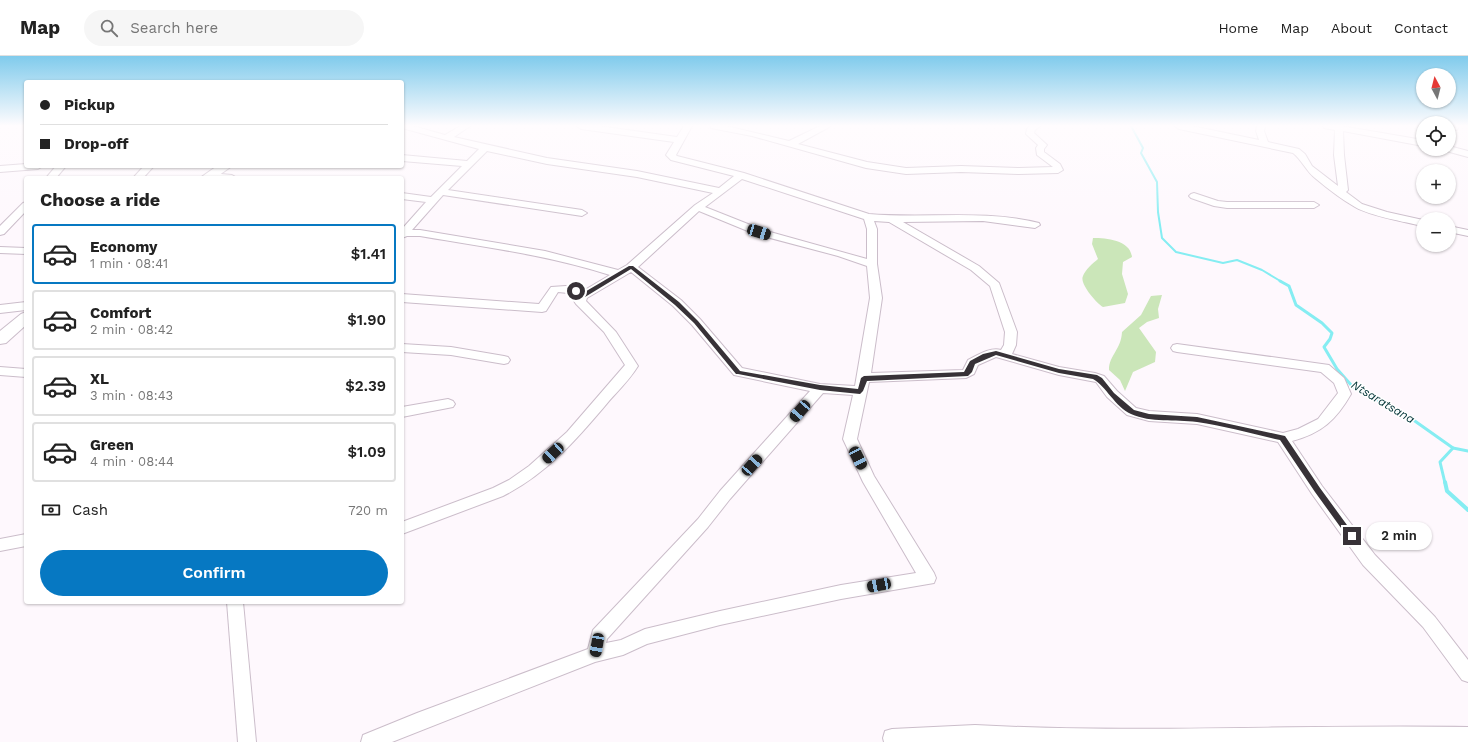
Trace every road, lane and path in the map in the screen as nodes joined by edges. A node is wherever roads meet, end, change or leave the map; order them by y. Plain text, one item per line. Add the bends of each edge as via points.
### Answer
1 (404, 158) edge
2 (476, 158) edge
3 (534, 158) edge
4 (674, 158) edge
5 (841, 158) edge
6 (1047, 158) edge
7 (1302, 158) edge
8 (1339, 158) edge
9 (470, 164) junction
10 (24, 167) edge
11 (59, 168) edge
12 (147, 168) edge
13 (223, 168) edge
14 (0, 169) edge
15 (741, 175) junction
16 (53, 176) edge
17 (140, 176) edge
18 (210, 176) edge
19 (720, 191) junction
20 (443, 192) junction
21 (1340, 192) junction
22 (404, 196) edge
23 (1194, 196) dead end
24 (433, 200) junction
25 (1314, 204) dead end
26 (24, 207) edge
27 (698, 207) junction
28 (582, 213) dead end
29 (868, 217) junction
30 (891, 219) junction
31 (1416, 221) edge
32 (1034, 225) dead end
33 (1456, 230) edge
34 (0, 232) edge
35 (404, 233) edge
36 (1468, 233) edge
37 (404, 234) edge
38 (0, 250) edge
39 (24, 251) edge
40 (872, 264) junction
41 (631, 267) junction
42 (618, 274) junction
43 (583, 296) junction
44 (404, 298) edge
45 (24, 306) edge
46 (0, 309) edge
47 (24, 319) edge
48 (0, 339) edge
49 (404, 348) edge
50 (1177, 348) dead end
51 (1006, 354) junction
52 (504, 360) dead end
53 (0, 371) edge
54 (24, 373) edge
55 (862, 385) junction
56 (820, 388) junction
57 (448, 404) dead end
58 (404, 412) edge
59 (1282, 438) junction
60 (404, 527) edge
61 (24, 540) edge
62 (0, 545) edge
63 (235, 604) edge
64 (595, 654) junction
65 (1468, 674) edge
66 (1468, 736) edge
67 (393, 737) edge
68 (892, 738) dead end
69 (1154, 740) edge
70 (246, 742) edge
71 (370, 742) edge

1 - 9 street
2 - 9 street
3 - 19 street via 637,174
4 - 15 street
5 - 6 street via 866,165 906,170 1058,170 1057,166
7 - 21 street via 1308,167
8 - 21 street via 1343,190
9 - 20 street
10 - 14 street
11 - 16 street
12 - 17 street
13 - 18 main road
15 - 19 street
15 - 29 street
19 - 27 street
20 - 24 street
20 - 28 street
21 - 31 street via 1359,206
22 - 24 street
23 - 25 street via 1227,205
24 - 35 street
26 - 34 street
27 - 40 street via 759,232
27 - 41 street
29 - 30 street
29 - 40 street via 872,229
30 - 32 street via 983,218
30 - 51 street via 970,264 995,285 1011,332
33 - 36 street
37 - 42 street via 420,233 531,250
38 - 39 street
40 - 55 street via 876,298
41 - 42 street
41 - 56 street via 677,303 738,372
42 - 43 street
43 - 44 street via 572,290 555,289 542,308
43 - 60 street via 580,301 586,310 603,324 632,366 572,436 534,470 498,492
45 - 46 street
47 - 48 main road
49 - 52 street via 432,349
50 - 59 street via 1325,368 1340,381 1345,394 1323,422 1302,433
51 - 55 street via 996,353 972,363 966,374
51 - 59 street via 1059,371 1100,379 1132,412 1197,420
53 - 54 street
55 - 56 street
55 - 64 street via 850,439 868,478 928,578 864,587 720,618 645,637 623,647
56 - 64 street via 703,523 599,635
57 - 58 street
59 - 65 street via 1369,560 1429,622
61 - 62 street
63 - 70 street
64 - 67 street
66 - 69 street
67 - 71 street
68 - 69 street via 975,734

